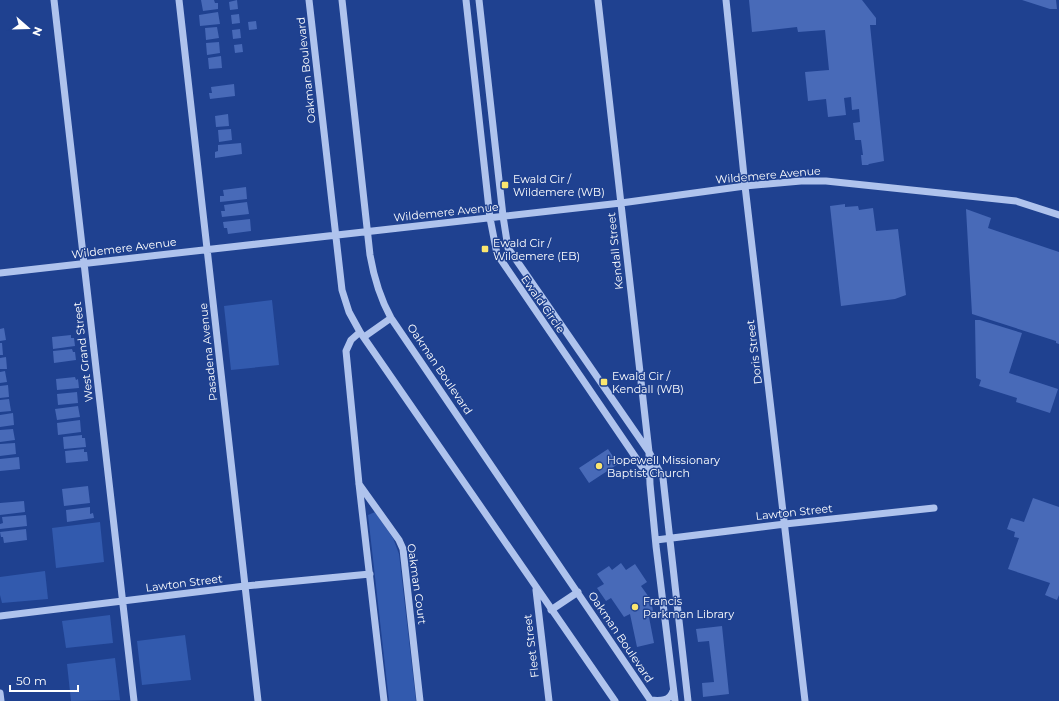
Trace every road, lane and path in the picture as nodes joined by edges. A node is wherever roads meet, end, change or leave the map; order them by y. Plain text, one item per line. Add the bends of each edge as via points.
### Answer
1 (54, 0) edge
2 (180, 0) edge
3 (309, 0) edge
4 (342, 0) edge
5 (466, 0) edge
6 (479, 0) edge
7 (598, 0) edge
8 (726, 0) edge
9 (745, 186) junction
10 (621, 203) junction
11 (1059, 215) edge
12 (503, 216) junction
13 (490, 218) junction
14 (368, 232) junction
15 (335, 235) junction
16 (208, 250) junction
17 (84, 264) junction
18 (0, 273) edge
19 (391, 318) junction
20 (362, 335) junction
21 (649, 452) junction
22 (650, 477) junction
23 (359, 484) junction
24 (934, 508) dead end
25 (785, 524) junction
26 (669, 538) junction
27 (656, 540) junction
28 (370, 574) junction
29 (245, 586) junction
30 (536, 588) junction
31 (578, 592) junction
32 (122, 601) junction
33 (551, 610) junction
34 (0, 616) edge
35 (674, 689) junction
36 (0, 693) edge
37 (1, 701) edge
38 (134, 701) edge
39 (258, 701) edge
40 (384, 701) edge
41 (420, 701) edge
42 (549, 701) edge
43 (615, 701) edge
44 (651, 701) edge
45 (675, 701) edge
46 (688, 701) edge
47 (805, 701) edge

1 - 17 street, West Grand Street
2 - 16 street, Pasadena Avenue
3 - 15 street, Oakman Boulevard
4 - 14 street, Oakman Boulevard
5 - 13 street, Ewald Circle
6 - 12 street, Ewald Circle
7 - 10 street, Kendall Street
8 - 9 street, Doris Street
9 - 10 street, Wildemere Avenue
9 - 11 street, Wildemere Avenue via 826,181 1016,201
9 - 25 street, Doris Street
10 - 12 street, Wildemere Avenue
10 - 21 street, Kendall Street
12 - 13 street, Wildemere Avenue
12 - 21 street, Ewald Circle via 506,241 512,255
13 - 14 street, Wildemere Avenue
13 - 22 street, Ewald Circle via 500,261
14 - 15 street, Wildemere Avenue
14 - 19 street, Oakman Boulevard via 373,274
15 - 16 street, Wildemere Avenue
15 - 20 street, Oakman Boulevard via 342,290 349,312
16 - 17 street, Wildemere Avenue
16 - 29 street, Pasadena Avenue
17 - 18 street, Wildemere Avenue
17 - 32 street, West Grand Street
19 - 20 street, Oakman Court
19 - 31 street, Oakman Boulevard
20 - 23 street, Oakman Court via 351,340 346,351
20 - 30 street, Oakman Boulevard
21 - 22 street, Kendall Street
21 - 26 street, Kendall Street via 663,478
22 - 27 street, Kendall Street
23 - 28 street, Oakman Court
23 - 41 street, Oakman Court via 403,549
24 - 25 street, Lawton Street
25 - 26 street, Lawton Street
25 - 47 street, Doris Street
26 - 27 street, Lawton Street
26 - 46 street, Kendall Street
27 - 35 street, Kendall Street
28 - 29 street, Lawton Street
28 - 40 street, Oakman Court
29 - 32 street, Lawton Street
29 - 39 street, Pasadena Avenue
30 - 33 street, Oakman Boulevard
30 - 42 street, Fleet Street
31 - 33 street
31 - 44 street, Oakman Boulevard
32 - 34 street, Lawton Street
32 - 38 street, West Grand Street
33 - 43 street, Oakman Boulevard
35 - 44 street via 669,700
35 - 45 street, Kendall Street
36 - 37 street

